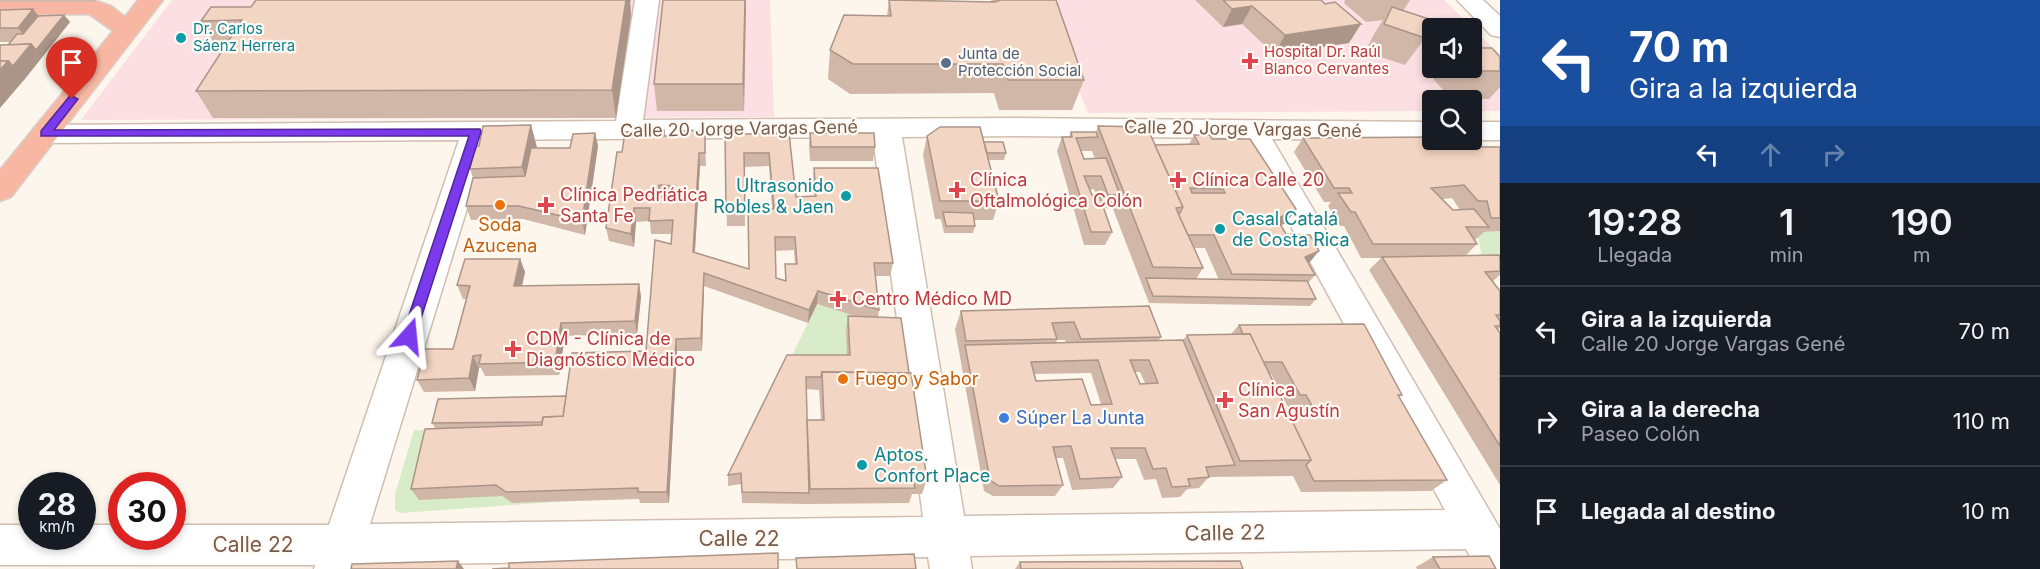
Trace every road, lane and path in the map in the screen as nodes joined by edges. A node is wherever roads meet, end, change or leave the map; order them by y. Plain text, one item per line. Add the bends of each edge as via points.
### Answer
1 (119, 0) edge
2 (151, 0) edge
3 (1472, 3) edge
4 (639, 5) edge
5 (1500, 6) edge
6 (93, 7) junction
7 (0, 8) edge
8 (127, 30) junction
9 (1500, 30) edge
10 (886, 127) junction
11 (1252, 129) junction
12 (628, 130) junction
13 (1422, 131) edge
14 (1482, 131) edge
15 (1500, 131) edge
16 (476, 132) junction
17 (45, 134) junction
18 (0, 190) edge
19 (1477, 529) junction
20 (0, 545) edge
21 (948, 553) edge
22 (339, 557) edge
23 (1500, 569) edge

1 - 6 highway
2 - 8 highway
3 - 5 street
3 - 9 street
4 - 12 street
6 - 7 highway
6 - 8 highway
8 - 17 highway
10 - 11 street, Calle 20 Jorge Vargas Gené
10 - 12 street, Calle 20 Jorge Vargas Gené
10 - 21 street
11 - 13 street, Calle 20 Jorge Vargas Gené
11 - 19 street
12 - 16 street, Calle 20 Jorge Vargas Gené
14 - 15 street
16 - 17 street, Calle 20 Jorge Vargas Gené
16 - 22 street
17 - 18 highway
19 - 21 street, Calle 22
19 - 23 street
20 - 22 street, Calle 22
21 - 22 street, Calle 22

